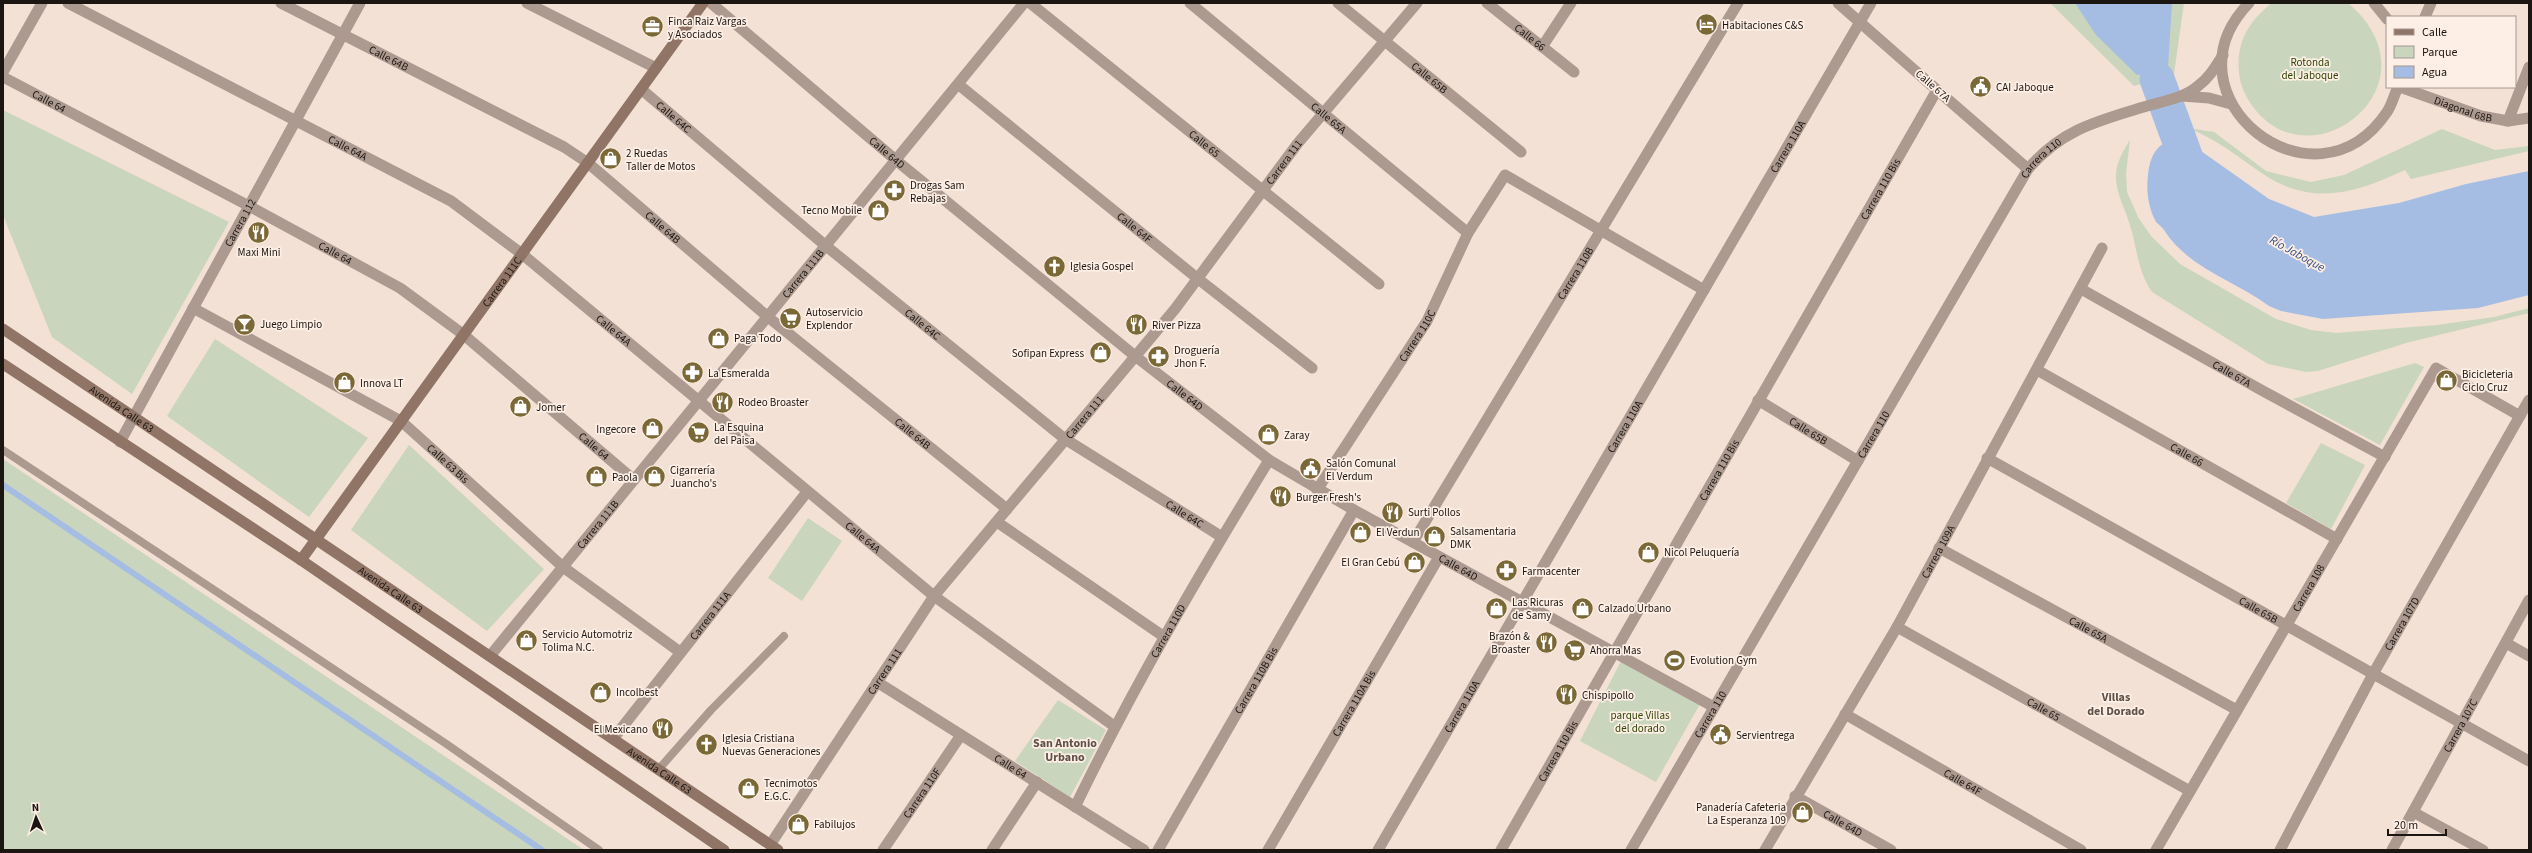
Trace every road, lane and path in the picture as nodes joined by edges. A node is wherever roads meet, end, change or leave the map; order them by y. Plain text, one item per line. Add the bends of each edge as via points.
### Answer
1 (42, 3) edge
2 (68, 3) edge
3 (281, 3) edge
4 (360, 3) edge
5 (527, 3) edge
6 (703, 3) edge
7 (711, 3) edge
8 (1024, 3) edge
9 (1030, 3) edge
10 (1190, 3) edge
11 (1338, 3) edge
12 (1417, 3) edge
13 (1487, 3) edge
14 (1571, 3) edge
15 (1738, 3) edge
16 (1838, 3) edge
17 (1871, 3) edge
18 (2250, 3) edge
19 (2374, 3) edge
20 (2431, 3) edge
21 (2242, 7) edge
22 (2425, 16) edge
23 (2386, 19) edge
24 (1860, 22) junction
25 (342, 35) junction
26 (1384, 42) junction
27 (1542, 47) junction
28 (2223, 55) junction
29 (2529, 67) edge
30 (656, 68) junction
31 (3, 72) edge
32 (1574, 72) dead end
33 (3, 77) edge
34 (959, 85) junction
35 (2399, 88) edge
36 (2402, 88) edge
37 (641, 89) junction
38 (1937, 90) junction
39 (2182, 96) junction
40 (2231, 104) junction
41 (1324, 112) junction
42 (2529, 118) edge
43 (296, 120) junction
44 (2508, 121) junction
45 (1520, 152) dead end
46 (896, 161) junction
47 (588, 163) junction
48 (2028, 169) junction
49 (1263, 190) junction
50 (249, 206) junction
51 (1601, 230) junction
52 (1468, 232) junction
53 (826, 246) junction
54 (2102, 248) dead end
55 (522, 254) junction
56 (1197, 278) junction
57 (1379, 284) dead end
58 (2081, 289) junction
59 (1704, 290) junction
60 (193, 308) junction
61 (768, 317) junction
62 (3, 329) edge
63 (464, 335) junction
64 (1135, 356) junction
65 (3, 364) edge
66 (1312, 368) dead end
67 (2037, 370) junction
68 (1758, 400) junction
69 (2529, 400) edge
70 (698, 402) junction
71 (134, 416) junction
72 (2520, 416) junction
73 (401, 421) junction
74 (1065, 439) junction
75 (120, 442) junction
76 (3, 450) edge
77 (2385, 456) junction
78 (1987, 458) junction
79 (1270, 460) junction
80 (1858, 461) junction
81 (634, 480) junction
82 (1317, 490) junction
83 (807, 492) junction
84 (1007, 509) junction
85 (1354, 510) junction
86 (997, 522) junction
87 (1222, 537) junction
88 (317, 538) junction
89 (2337, 539) junction
90 (1412, 542) junction
91 (1939, 548) junction
92 (1439, 557) junction
93 (301, 560) junction
94 (563, 567) junction
95 (934, 596) junction
96 (2529, 600) edge
97 (1522, 602) junction
98 (2286, 626) junction
99 (1897, 627) junction
100 (784, 636) dead end
101 (1162, 636) junction
102 (2506, 643) junction
103 (680, 652) junction
104 (1614, 652) junction
105 (490, 656) junction
106 (2529, 656) edge
107 (2373, 674) junction
108 (877, 682) junction
109 (1714, 707) junction
110 (2237, 710) junction
111 (1845, 714) junction
112 (2461, 724) junction
113 (1114, 726) junction
114 (961, 735) junction
115 (613, 739) junction
116 (2529, 761) edge
117 (658, 770) junction
118 (1037, 782) junction
119 (2190, 791) junction
120 (1795, 796) junction
121 (1075, 807) junction
122 (2413, 812) junction
123 (774, 847) edge
124 (599, 850) edge
125 (724, 850) edge
126 (883, 850) edge
127 (992, 850) edge
128 (1144, 850) edge
129 (1158, 850) edge
130 (1268, 850) edge
131 (1378, 850) edge
132 (1501, 850) edge
133 (1631, 850) edge
134 (1765, 850) edge
135 (1891, 850) edge
136 (2082, 850) edge
137 (2156, 850) edge
138 (2280, 850) edge
139 (2392, 850) edge
140 (2484, 850) edge

1 - 31 street
2 - 43 street, Calle 64A
3 - 25 street, Calle 64B
4 - 25 street, Carrera 112
5 - 30 street
6 - 30 main road, Carrera 111C
7 - 46 street, Calle 64D
8 - 34 street, Carrera 111B
9 - 49 street, Calle 65
10 - 41 street, Calle 65A
11 - 26 street, Calle 65B
12 - 26 street, Carrera 111
13 - 27 street, Calle 66
14 - 27 street
15 - 51 street, Carrera 110B
16 - 24 street, Calle 67A
17 - 24 street, Carrera 110A
18 - 21 street
19 - 23 street
20 - 22 street
21 - 28 street via 2229,32
24 - 38 street, Calle 67A
24 - 59 street, Carrera 110A
25 - 43 street, Carrera 112
25 - 47 street, Calle 64B via 564,147
26 - 41 street, Carrera 111
26 - 45 street, Calle 65B
27 - 32 street, Calle 66
28 - 39 street, Carrera 110 via 2207,78
28 - 40 street via 2224,80
29 - 44 street
30 - 37 main road, Carrera 111C
33 - 50 street, Calle 64
34 - 46 street, Carrera 111B
34 - 56 street, Calle 64F
35 - 40 street via 2388,112 2370,132 2347,146 2321,153 2293,152 2268,142 2247,126
36 - 44 street, Diagonal 68B via 2481,116
37 - 47 main road, Carrera 111C
37 - 53 street, Calle 64C
38 - 48 street, Calle 67A
38 - 68 street, Carrera 110 Bis
39 - 40 street, Carrera 110 via 2209,98
39 - 48 street, Carrera 110 via 2090,125 2056,141
41 - 49 street, Carrera 111
41 - 52 street, Calle 65A
42 - 44 street, Diagonal 68B
43 - 50 street, Carrera 112
43 - 55 street, Calle 64A via 451,201
46 - 53 street, Carrera 111B
46 - 64 street, Calle 64D
47 - 55 main road, Carrera 111C
47 - 61 street, Calle 64B
48 - 80 street, Carrera 110
49 - 56 street, Carrera 111
49 - 57 street, Calle 65
50 - 60 street, Carrera 112
50 - 63 street, Calle 64 via 400,288
51 - 52 street, Carrera 110C via 1505,175
51 - 59 street
51 - 90 street, Carrera 110B
52 - 82 street, Carrera 110C via 1427,321
53 - 61 street, Carrera 111B
53 - 74 street, Calle 64C
54 - 58 street, Carrera 109A
55 - 63 main road, Carrera 111C
55 - 70 street, Calle 64A
56 - 64 street, Carrera 111
56 - 66 street, Calle 64F
58 - 67 street, Carrera 109A
58 - 77 street, Calle 67A
59 - 97 street, Carrera 110A
60 - 71 street, Carrera 112
60 - 73 street, Calle 63 Bis
61 - 70 street, Carrera 111B
61 - 84 street, Calle 64B
62 - 71 main road, Avenida Calle 63
63 - 73 main road, Carrera 111C
63 - 81 street, Calle 64
64 - 74 street, Carrera 111
64 - 79 street, Calle 64D
65 - 75 main road
67 - 78 street, Carrera 109A
67 - 89 street, Calle 66
68 - 80 street, Calle 65B
68 - 104 street, Carrera 110 Bis
69 - 72 street, Carrera 107D
70 - 81 street, Carrera 111B
70 - 83 street, Calle 64A
71 - 75 street, Carrera 112
71 - 88 main road, Avenida Calle 63
72 - 77 street, Carrera 108 via 2436,368
72 - 107 street, Carrera 107D
73 - 88 main road, Carrera 111C
73 - 94 street, Calle 63 Bis
74 - 84 street, Carrera 111
74 - 87 street, Calle 64C
75 - 93 main road
76 - 124 lane via 445,743
77 - 89 street, Carrera 108
78 - 91 street, Carrera 109A
78 - 98 street, Calle 65B
79 - 82 street, Calle 64D
79 - 87 street, Carrera 110D
80 - 109 street, Carrera 110
81 - 94 street, Carrera 111B
82 - 85 street, Calle 64D
83 - 95 street, Calle 64A
83 - 103 street, Carrera 111A
84 - 86 street, Carrera 111
85 - 90 street, Calle 64D
85 - 129 street, Carrera 110B Bis
86 - 95 street, Carrera 111
86 - 101 street
87 - 101 street, Carrera 110D
88 - 93 main road, Carrera 111C
88 - 105 main road, Avenida Calle 63
89 - 98 street, Carrera 108
90 - 92 street, Calle 64D
91 - 99 street, Carrera 109A
91 - 110 street, Calle 65A
92 - 97 street, Calle 64D
92 - 130 street, Carrera 110A Bis
93 - 125 main road
94 - 103 street, Calle 63 Bis
94 - 105 street, Carrera 111B
95 - 108 street, Carrera 111
95 - 113 street, Calle 64A
96 - 102 street, Carrera 107C
97 - 104 street, Calle 64D
97 - 131 street, Carrera 110A
98 - 107 street, Calle 65B
98 - 110 street, Carrera 108
99 - 111 street, Carrera 109A
99 - 119 street, Calle 65
100 - 117 lane via 711,710
101 - 113 street, Carrera 110D
102 - 106 street
102 - 112 street, Carrera 107C
103 - 115 street, Carrera 111A
104 - 109 street, Calle 64D
104 - 132 street, Carrera 110 Bis
105 - 115 main road, Avenida Calle 63
107 - 112 street, Calle 65B
107 - 138 street, Carrera 107D
108 - 114 street, Calle 64
108 - 123 street, Carrera 111
109 - 133 street, Carrera 110
110 - 119 street, Carrera 108
111 - 120 street, Carrera 109A
111 - 136 street, Calle 64F
112 - 116 street, Calle 65B
112 - 122 street, Carrera 107C
113 - 121 street, Carrera 110D
114 - 118 street, Calle 64
114 - 126 street, Carrera 110F
115 - 117 main road, Avenida Calle 63
117 - 123 main road, Avenida Calle 63
118 - 121 street, Calle 64
118 - 127 street
119 - 137 street, Carrera 108
120 - 134 street, Carrera 109A
120 - 135 street, Calle 64D
121 - 128 street, Calle 64
122 - 139 street, Carrera 107C
122 - 140 street

